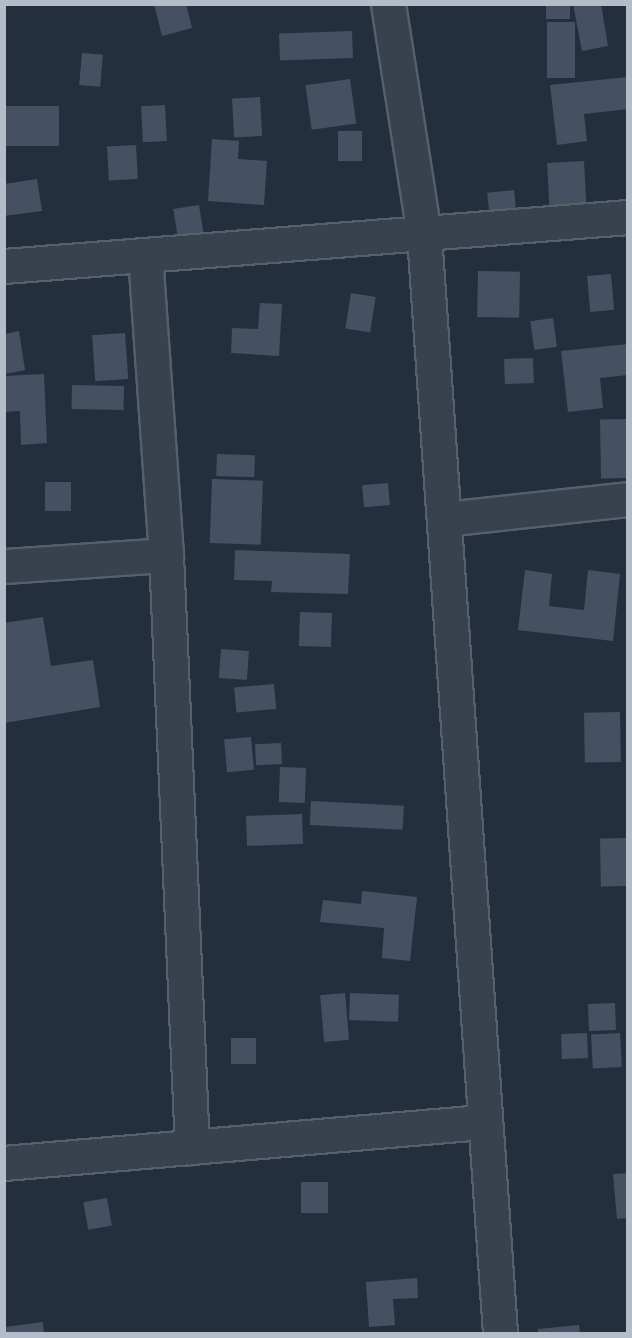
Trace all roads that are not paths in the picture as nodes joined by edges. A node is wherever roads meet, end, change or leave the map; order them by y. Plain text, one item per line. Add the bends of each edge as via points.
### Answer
1 (388, 4) edge
2 (627, 217) edge
3 (424, 235) junction
4 (145, 255) junction
5 (4, 266) edge
6 (627, 499) edge
7 (444, 519) junction
8 (166, 555) junction
9 (4, 566) edge
10 (486, 1122) junction
11 (192, 1148) junction
12 (4, 1163) edge
13 (500, 1334) edge

1 - 3 street
2 - 3 street
3 - 4 street
3 - 7 street
4 - 5 street
4 - 8 street
6 - 7 street
7 - 10 street
8 - 9 street
8 - 11 street
10 - 11 street
10 - 13 street
11 - 12 street

